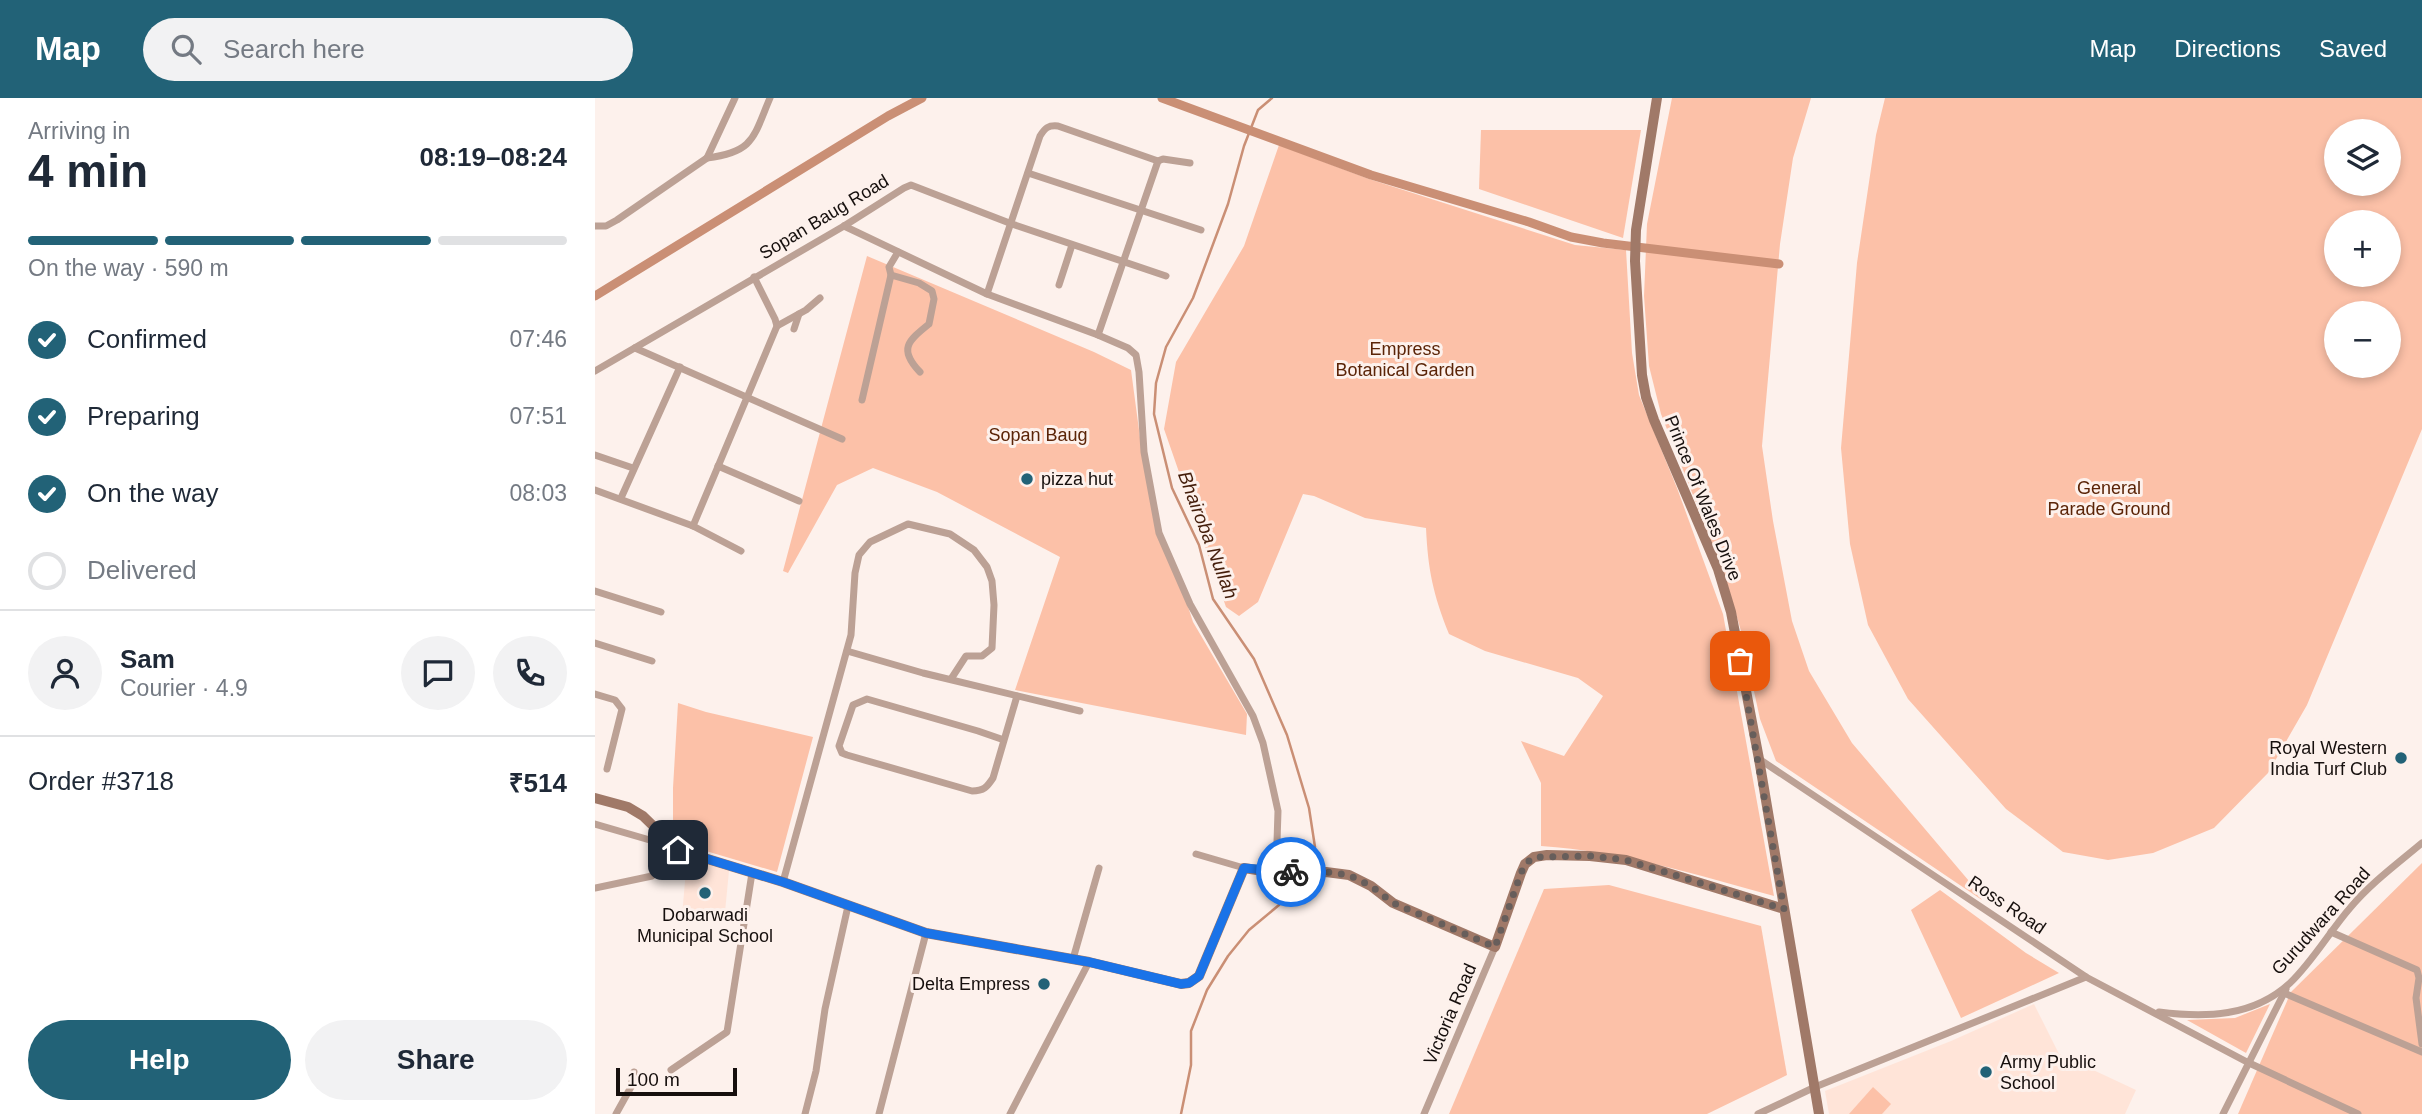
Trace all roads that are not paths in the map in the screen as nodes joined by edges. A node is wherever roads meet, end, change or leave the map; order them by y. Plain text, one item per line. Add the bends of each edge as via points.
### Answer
1 (735, 98) edge
2 (770, 98) edge
3 (1657, 98) edge
4 (707, 158) junction
5 (1158, 161) junction
6 (1190, 163) dead end
7 (1028, 173) junction
8 (1142, 211) junction
9 (1012, 224) junction
10 (595, 226) edge
11 (844, 226) junction
12 (1201, 230) dead end
13 (1072, 245) junction
14 (898, 252) junction
15 (1124, 262) junction
16 (891, 275) junction
17 (1166, 276) dead end
18 (754, 277) junction
19 (1059, 285) dead end
20 (987, 294) junction
21 (820, 298) dead end
22 (800, 313) junction
23 (777, 326) junction
24 (794, 329) dead end
25 (1098, 335) junction
26 (635, 348) junction
27 (680, 367) junction
28 (595, 371) edge
29 (920, 372) dead end
30 (748, 397) junction
31 (862, 400) dead end
32 (842, 439) dead end
33 (595, 455) edge
34 (717, 466) junction
35 (633, 468) junction
36 (595, 491) edge
37 (621, 498) junction
38 (799, 501) dead end
39 (693, 526) junction
40 (741, 551) dead end
41 (595, 591) edge
42 (661, 612) dead end
43 (595, 643) edge
44 (847, 651) junction
45 (652, 662) dead end
46 (951, 679) junction
47 (595, 694) edge
48 (1017, 696) junction
49 (1080, 711) dead end
50 (828, 721) junction
51 (845, 726) junction
52 (1004, 740) junction
53 (1759, 759) junction
54 (607, 769) dead end
55 (595, 798) edge
56 (595, 824) edge
57 (2422, 844) edge
58 (669, 845) junction
59 (1196, 854) dead end
60 (1100, 868) dead end
61 (1244, 868) junction
62 (1282, 872) junction
63 (752, 873) junction
64 (783, 882) junction
65 (595, 888) edge
66 (848, 906) junction
67 (1784, 909) junction
68 (2331, 932) junction
69 (926, 933) junction
70 (1495, 947) junction
71 (1073, 959) junction
72 (1089, 962) junction
73 (2086, 977) junction
74 (2290, 982) junction
75 (2284, 993) junction
76 (2154, 1012) junction
77 (2422, 1044) edge
78 (2422, 1052) edge
79 (2247, 1062) junction
80 (671, 1070) dead end
81 (634, 1072) dead end
82 (1815, 1087) junction
83 (616, 1114) edge
84 (805, 1114) edge
85 (879, 1114) edge
86 (1010, 1114) edge
87 (1425, 1114) edge
88 (1758, 1114) edge
89 (1819, 1114) edge
90 (2223, 1114) edge
91 (2358, 1114) edge

1 - 4 street
2 - 4 street via 753,139 744,148
3 - 53 street, Prince Of Wales Drive via 1636,230 1646,397 1718,569 1731,612
4 - 10 street via 617,220
5 - 6 street
5 - 7 street via 1050,125 1039,136
5 - 8 street
7 - 8 street
7 - 9 street
8 - 12 street
8 - 15 street
9 - 11 street, Sopan Baug Road via 911,185
9 - 13 street, Sopan Baug Road
9 - 20 street
11 - 14 street
11 - 18 street, Sopan Baug Road
13 - 15 street, Sopan Baug Road
13 - 19 street
14 - 16 street via 889,267
14 - 20 street
15 - 17 street, Sopan Baug Road
15 - 25 street
16 - 29 street via 932,291 929,324 911,337 907,351 908,360
16 - 31 street
18 - 23 street
18 - 26 street, Sopan Baug Road
20 - 25 street
21 - 22 street
22 - 23 street
22 - 24 street
23 - 30 street
25 - 62 street via 1136,355 1144,452 1159,533 1190,604 1253,716 1263,743 1278,811
26 - 27 street
26 - 28 street, Sopan Baug Road
27 - 30 street
27 - 35 street
30 - 32 street
30 - 34 street
33 - 35 street
34 - 38 street
34 - 39 street
35 - 37 street
36 - 37 street
37 - 39 street
39 - 40 street
41 - 42 street
43 - 45 street
44 - 46 street
44 - 46 street via 855,573 859,555 870,542 908,524 950,534 974,550 987,567 995,606 992,648 982,656 966,656
44 - 50 street
46 - 48 street
47 - 54 street via 615,700 622,709
48 - 49 street
48 - 52 street
50 - 51 street
50 - 64 street
51 - 52 street via 853,705 867,699
51 - 52 street via 839,747 842,753 972,791 987,787 993,778
53 - 67 street, Prince Of Wales Drive
53 - 73 street, Ross Road
55 - 58 street via 643,816
56 - 58 street
57 - 68 street, Gurudwara Road via 2364,893
58 - 63 street
58 - 65 street via 661,851 652,876
59 - 61 street
60 - 71 street
61 - 62 street
61 - 72 street via 1195,980 1181,984
62 - 70 street via 1340,873 1362,881 1393,903
63 - 64 street
63 - 80 street via 727,1032
64 - 66 street
66 - 69 street
66 - 84 street
67 - 70 street, Victoria Road via 1626,860 1534,857 1521,873
67 - 82 street, Prince Of Wales Drive
68 - 74 street, Gurudwara Road
68 - 77 street via 2417,970
69 - 71 street
69 - 85 street
70 - 87 street, Victoria Road
71 - 72 street
72 - 86 street
73 - 76 street, Ross Road
73 - 82 street
74 - 75 street
74 - 76 street, Gurudwara Road via 2255,1005 2227,1013 2194,1017
75 - 78 street
75 - 79 street
76 - 79 street, Ross Road
79 - 90 street
79 - 91 street, Ross Road
81 - 83 street
82 - 88 street
82 - 89 street, Prince Of Wales Drive

